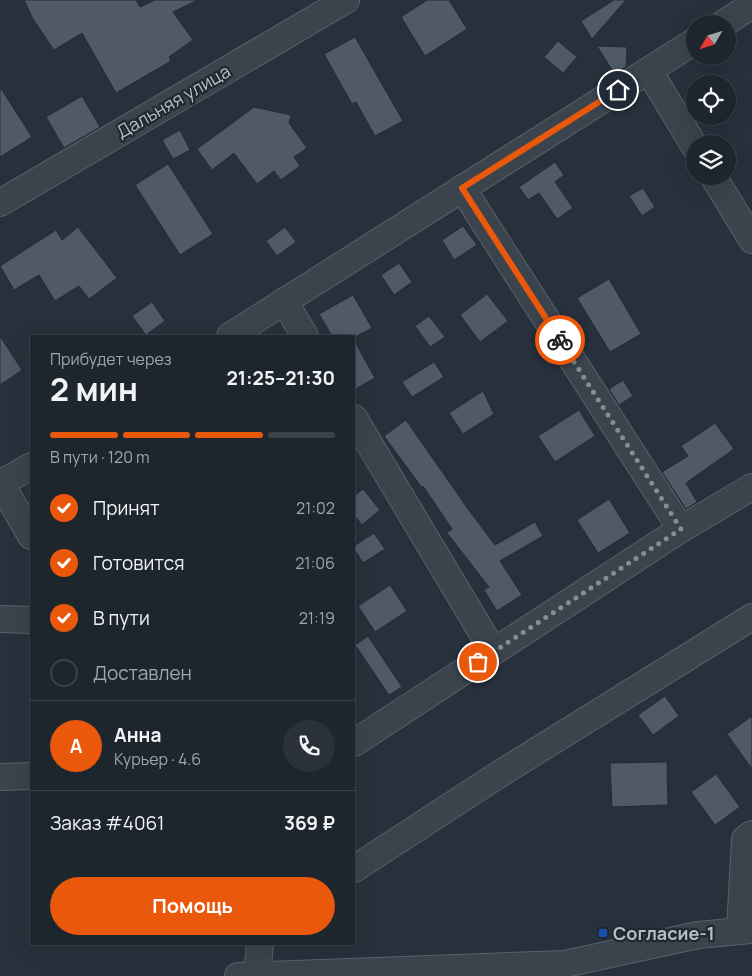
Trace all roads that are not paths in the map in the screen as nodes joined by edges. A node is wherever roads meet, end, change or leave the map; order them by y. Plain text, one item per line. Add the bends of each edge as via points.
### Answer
1 (346, 0) edge
2 (752, 5) edge
3 (736, 15) edge
4 (686, 47) edge
5 (649, 71) junction
6 (688, 135) edge
7 (718, 185) edge
8 (462, 188) junction
9 (0, 203) edge
10 (752, 240) edge
11 (284, 301) junction
12 (232, 335) edge
13 (304, 335) edge
14 (355, 420) edge
15 (30, 467) edge
16 (1, 485) edge
17 (752, 486) edge
18 (681, 529) junction
19 (30, 534) edge
20 (752, 617) edge
21 (0, 619) edge
22 (30, 620) edge
23 (493, 651) junction
24 (355, 742) edge
25 (30, 776) edge
26 (0, 777) edge
27 (752, 834) edge
28 (355, 868) edge
29 (746, 930) edge
30 (260, 945) edge
31 (565, 970) edge
32 (248, 976) edge

1 - 9 street, Дальняя улица
2 - 3 street
4 - 5 street
5 - 6 street
5 - 8 street
7 - 10 street
8 - 11 street
8 - 18 street
11 - 12 street
11 - 13 street
14 - 23 street
15 - 16 street
16 - 19 street
17 - 18 street
18 - 23 street
20 - 28 street
21 - 22 street
23 - 24 street
25 - 26 street
27 - 29 street via 745,839
29 - 31 street via 698,935
30 - 32 street
31 - 32 street

